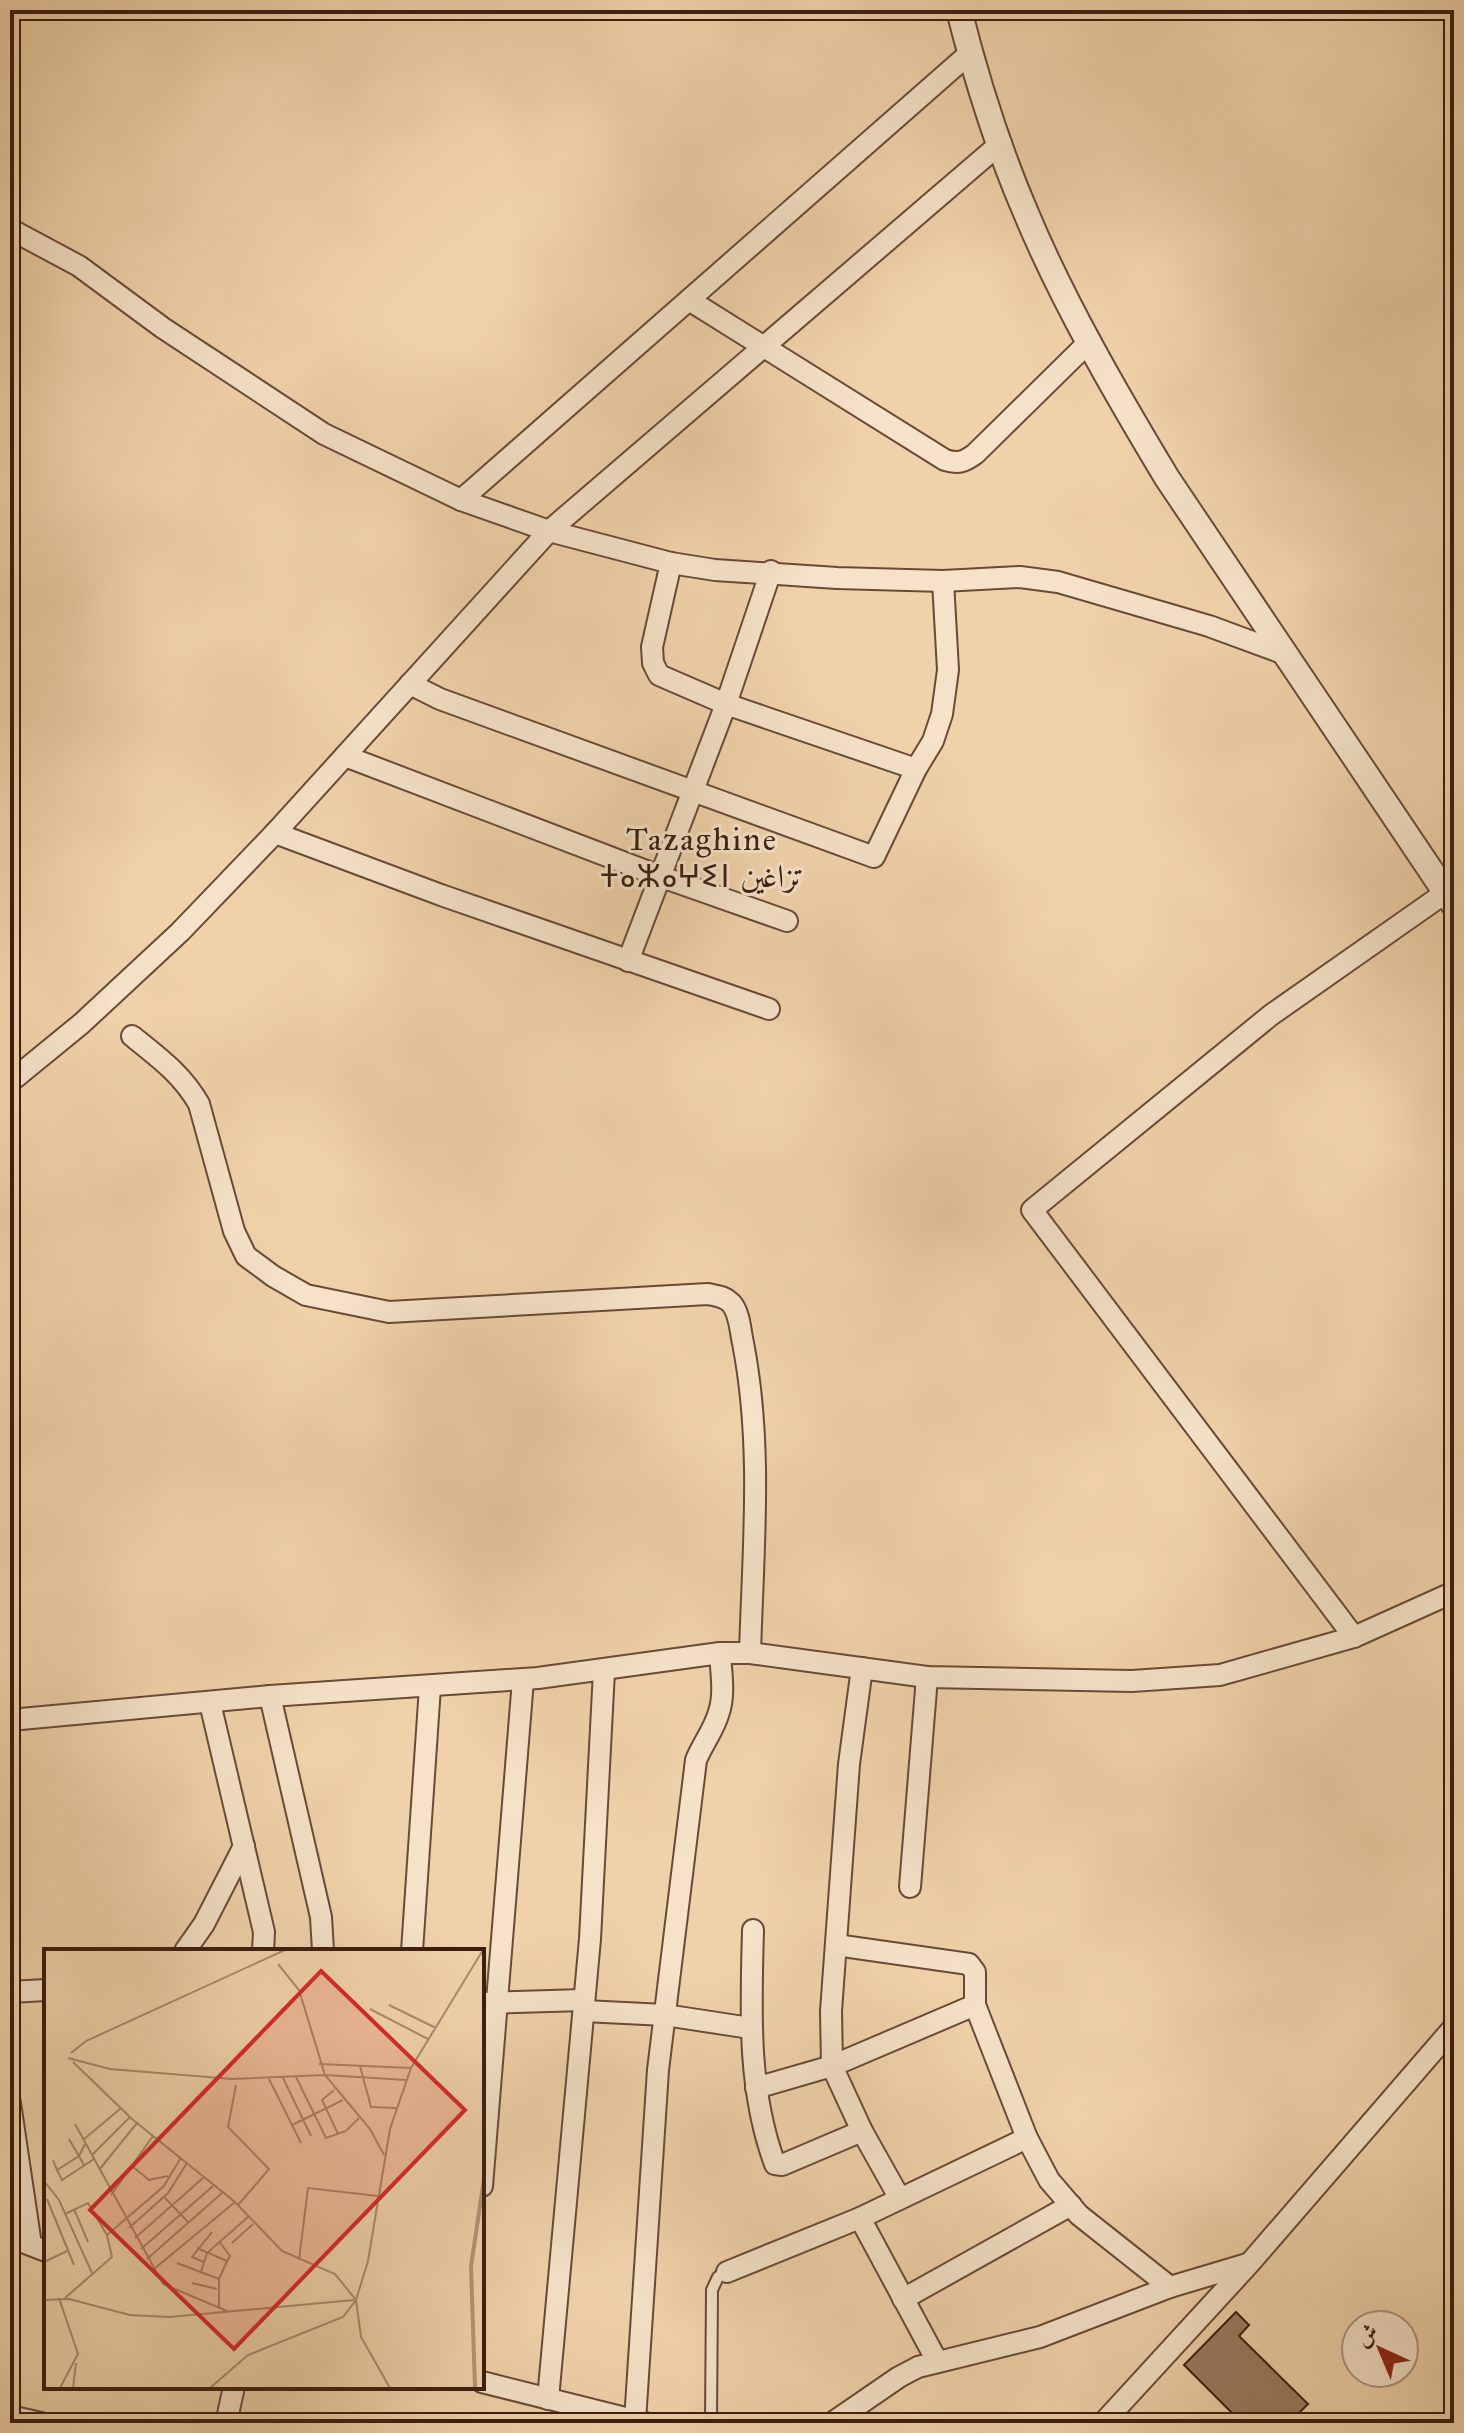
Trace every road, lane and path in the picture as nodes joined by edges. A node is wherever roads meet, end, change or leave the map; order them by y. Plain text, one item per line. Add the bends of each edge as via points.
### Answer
1 (959, 10) edge
2 (970, 53) junction
3 (1001, 143) junction
4 (10, 229) edge
5 (689, 300) junction
6 (1090, 341) junction
7 (765, 347) junction
8 (461, 500) junction
9 (549, 531) junction
10 (671, 563) junction
11 (771, 571) junction
12 (943, 581) junction
13 (1285, 654) junction
14 (410, 684) junction
15 (726, 704) junction
16 (345, 756) junction
17 (916, 769) junction
18 (694, 792) junction
19 (275, 833) junction
20 (662, 877) junction
21 (1450, 899) edge
22 (787, 921) dead end
23 (628, 961) junction
24 (769, 1009) dead end
25 (132, 1036) dead end
26 (10, 1082) edge
27 (1454, 1592) edge
28 (1354, 1637) junction
29 (720, 1653) junction
30 (750, 1653) junction
31 (862, 1668) junction
32 (604, 1671) junction
33 (927, 1677) junction
34 (523, 1680) junction
35 (430, 1687) junction
36 (270, 1696) junction
37 (210, 1703) junction
38 (10, 1720) edge
39 (244, 1846) junction
40 (910, 1887) dead end
41 (753, 1930) dead end
42 (836, 1945) junction
43 (186, 1949) edge
44 (263, 1949) edge
45 (323, 1949) edge
46 (412, 1949) edge
47 (44, 1990) edge
48 (10, 1992) edge
49 (489, 2003) edge
50 (975, 2005) junction
51 (584, 2006) junction
52 (665, 2015) junction
53 (1454, 2027) edge
54 (750, 2028) junction
55 (832, 2066) junction
56 (756, 2088) junction
57 (10, 2103) edge
58 (862, 2131) junction
59 (484, 2134) edge
60 (1027, 2138) junction
61 (899, 2197) junction
62 (1071, 2205) junction
63 (860, 2218) junction
64 (10, 2237) edge
65 (39, 2248) edge
66 (1249, 2264) junction
67 (727, 2272) joint
68 (1170, 2287) junction
69 (903, 2299) junction
70 (937, 2361) junction
71 (484, 2383) edge
72 (234, 2389) edge
73 (548, 2399) junction
74 (10, 2416) edge
75 (640, 2422) edge
76 (41, 2423) edge
77 (226, 2423) edge
78 (711, 2423) edge
79 (832, 2423) edge
80 (1103, 2423) edge

1 - 2 street
2 - 3 street
2 - 5 street
3 - 6 street via 1026,213
3 - 7 street
4 - 8 street via 79,266 324,434
5 - 7 street
5 - 8 street
6 - 7 street via 975,454 956,463
6 - 13 street via 1167,478
7 - 9 street
8 - 9 street
9 - 10 street
9 - 14 street
10 - 11 street
10 - 15 street via 653,663 659,675
11 - 12 street
11 - 15 street
12 - 13 street via 1020,577 1058,582
12 - 17 street via 948,670 942,714
13 - 21 street
14 - 16 street
14 - 18 street
15 - 17 street
15 - 18 street
16 - 19 street
16 - 20 street
17 - 18 street via 874,857
18 - 20 street
19 - 23 street
19 - 26 street via 180,932
20 - 22 street
20 - 23 street
21 - 28 street via 1251,1031 1032,1210
23 - 24 street
25 - 30 street via 171,1067 199,1104 234,1231 246,1256 306,1295 389,1312 708,1294 732,1304 752,1390
27 - 28 street
28 - 33 street via 1220,1675 1132,1681
29 - 30 street
29 - 32 street
29 - 52 street via 722,1697 696,1760
30 - 31 street
31 - 33 street
31 - 42 street
32 - 34 street
32 - 51 street
33 - 40 street
34 - 35 street
34 - 49 street
35 - 36 street
35 - 46 street
36 - 37 street
36 - 45 street via 321,1917
37 - 38 street
37 - 39 street
39 - 43 street
39 - 44 street
41 - 54 street
42 - 50 street via 969,1964 975,1972
42 - 55 street
47 - 48 street
49 - 51 street
49 - 59 street
50 - 55 street
50 - 60 street
51 - 52 street
51 - 73 street
52 - 54 street
52 - 75 street
53 - 66 street
54 - 56 street
55 - 56 street
55 - 58 street
56 - 58 street via 778,2165
57 - 65 street
58 - 61 street
60 - 61 street
60 - 62 street via 1049,2180
61 - 63 street
62 - 68 street
62 - 69 street
63 - 67 street
63 - 69 street
64 - 65 street
66 - 68 street
66 - 80 street
67 - 78 lane via 712,2290
68 - 70 street via 1040,2337
69 - 70 street
70 - 79 street via 899,2377
71 - 73 street
72 - 77 street
73 - 75 street
74 - 76 street

